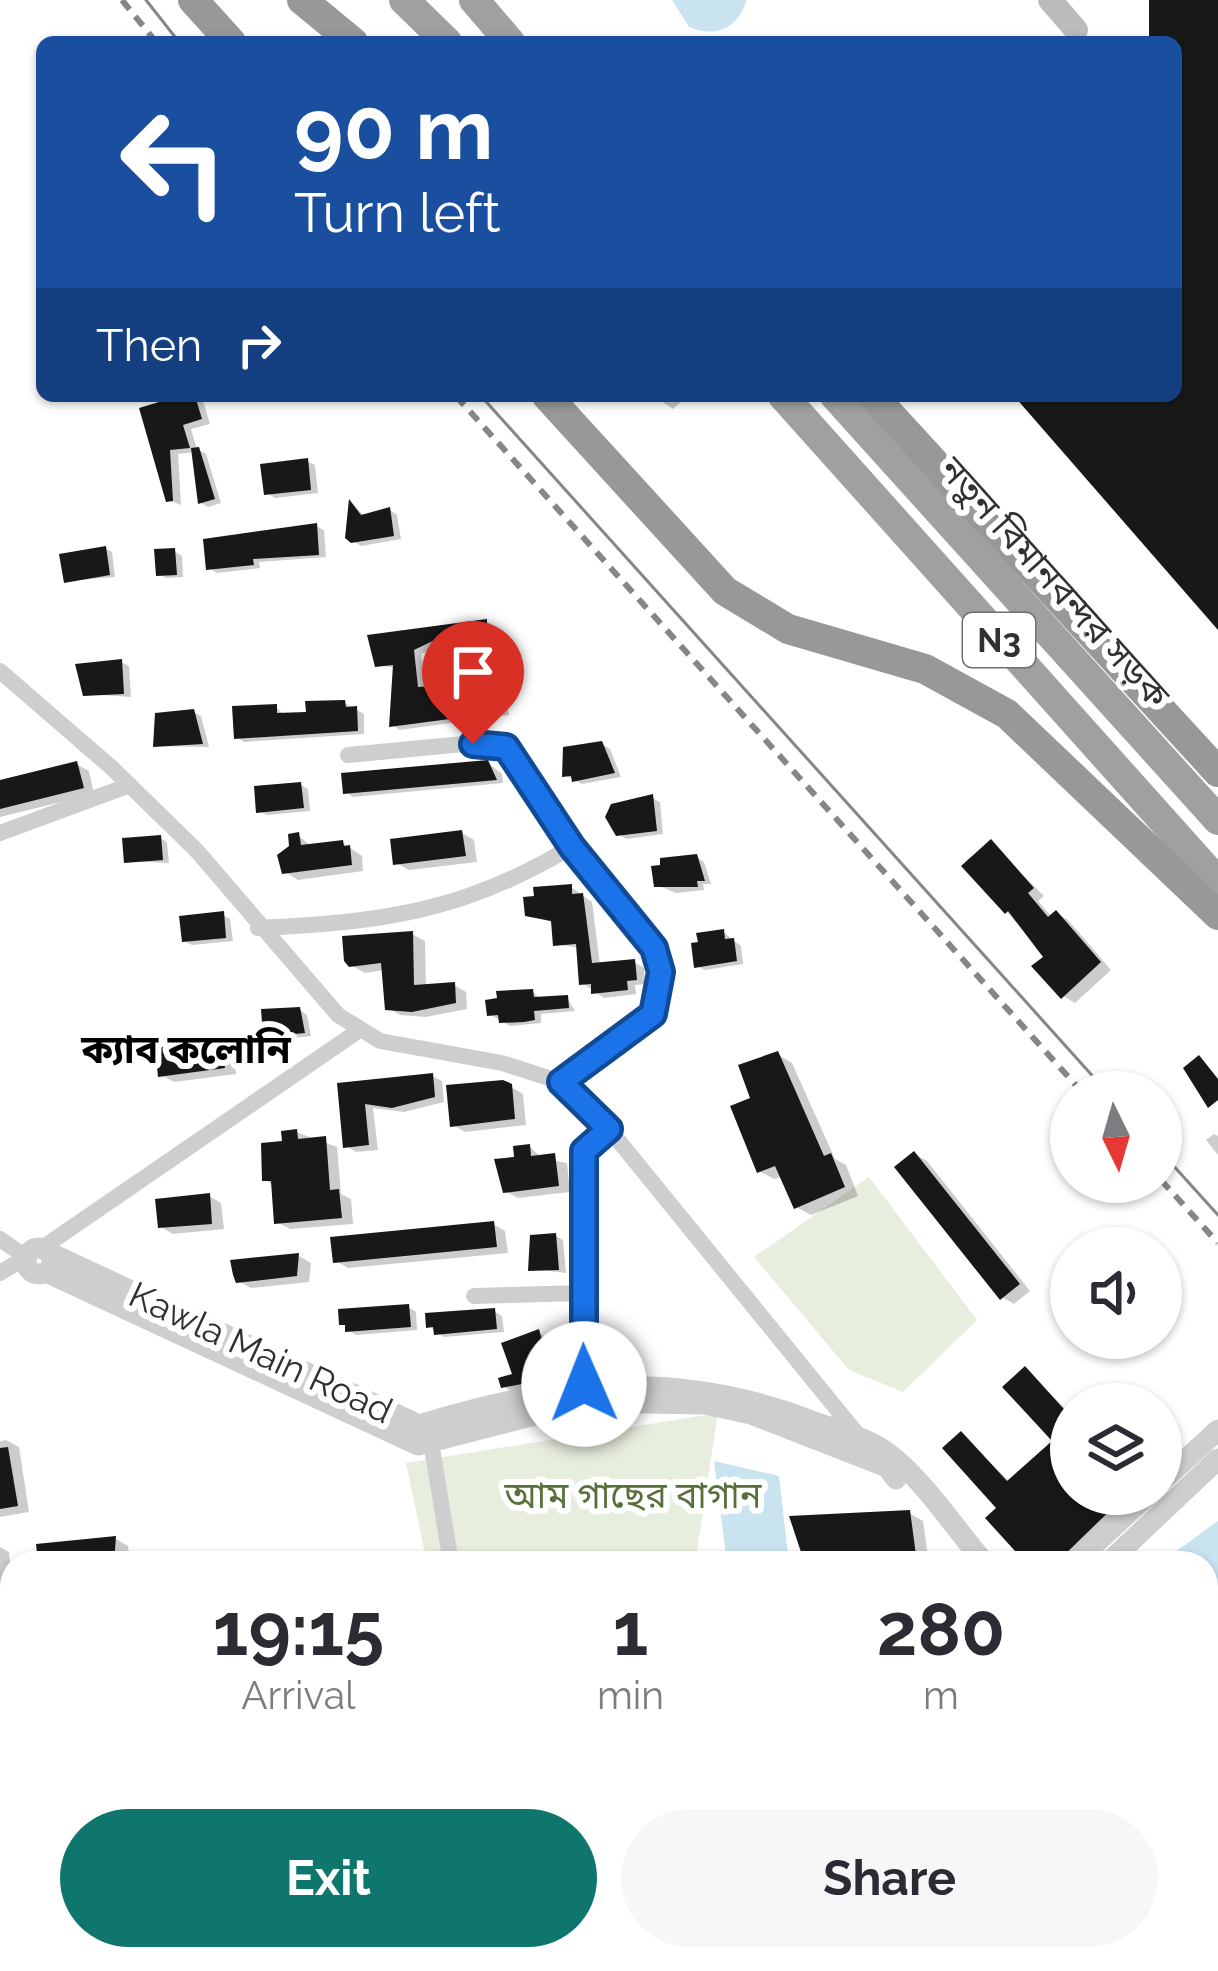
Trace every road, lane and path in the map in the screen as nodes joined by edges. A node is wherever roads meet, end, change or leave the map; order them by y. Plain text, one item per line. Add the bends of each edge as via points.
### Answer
1 (193, 0) edge
2 (302, 0) edge
3 (404, 0) edge
4 (474, 0) edge
5 (1050, 0) edge
6 (1076, 30) dead end
7 (226, 36) edge
8 (346, 36) edge
9 (441, 36) edge
10 (504, 36) edge
11 (553, 402) edge
12 (788, 402) edge
13 (840, 402) edge
14 (879, 402) edge
15 (0, 671) edge
16 (1048, 749) junction
17 (348, 754) dead end
18 (1218, 772) edge
19 (130, 785) junction
20 (545, 807) junction
21 (1218, 820) edge
22 (0, 833) edge
23 (1218, 882) edge
24 (1218, 915) edge
25 (258, 928) junction
26 (1218, 931) edge
27 (361, 1029) junction
28 (561, 1082) junction
29 (609, 1129) junction
30 (0, 1239) edge
31 (42, 1258) junction
32 (0, 1273) edge
33 (583, 1293) junction
34 (474, 1296) dead end
35 (584, 1384) junction
36 (1218, 1430) edge
37 (862, 1440) junction
38 (431, 1442) junction
39 (1218, 1459) edge
40 (1182, 1463) edge
41 (1126, 1515) edge
42 (449, 1551) edge
43 (955, 1551) edge
44 (974, 1551) edge
45 (1087, 1551) edge
46 (1121, 1551) edge

1 - 7 highway
2 - 8 highway
3 - 9 highway
4 - 10 highway
5 - 6 main road
11 - 16 highway via 724,591 755,614 925,669 1007,714
12 - 23 highway, N3
13 - 21 highway, নতুন বিমানবন্দর সড়ক / N3
14 - 18 highway
15 - 19 street
16 - 24 highway
16 - 26 highway via 1084,803
17 - 20 street via 506,747
19 - 22 street
19 - 25 street
20 - 25 street via 571,847 511,883 384,918
20 - 28 street via 654,948 661,972 653,1014
25 - 27 street via 338,1015
27 - 28 street via 380,1041
27 - 31 street
28 - 29 street
29 - 33 street via 584,1151
29 - 37 street
30 - 31 street
31 - 32 street
31 - 35 street, Kawla Main Road via 418,1425
31 - 38 street, Kawla Main Road via 418,1445
33 - 34 street
33 - 35 street
35 - 37 street, Kawla Main Road via 752,1397
36 - 40 street
37 - 44 street, Kawla Main Road via 888,1453
38 - 42 street
38 - 43 street, Kawla Main Road via 585,1402 705,1404 887,1467
39 - 46 street
41 - 45 street

